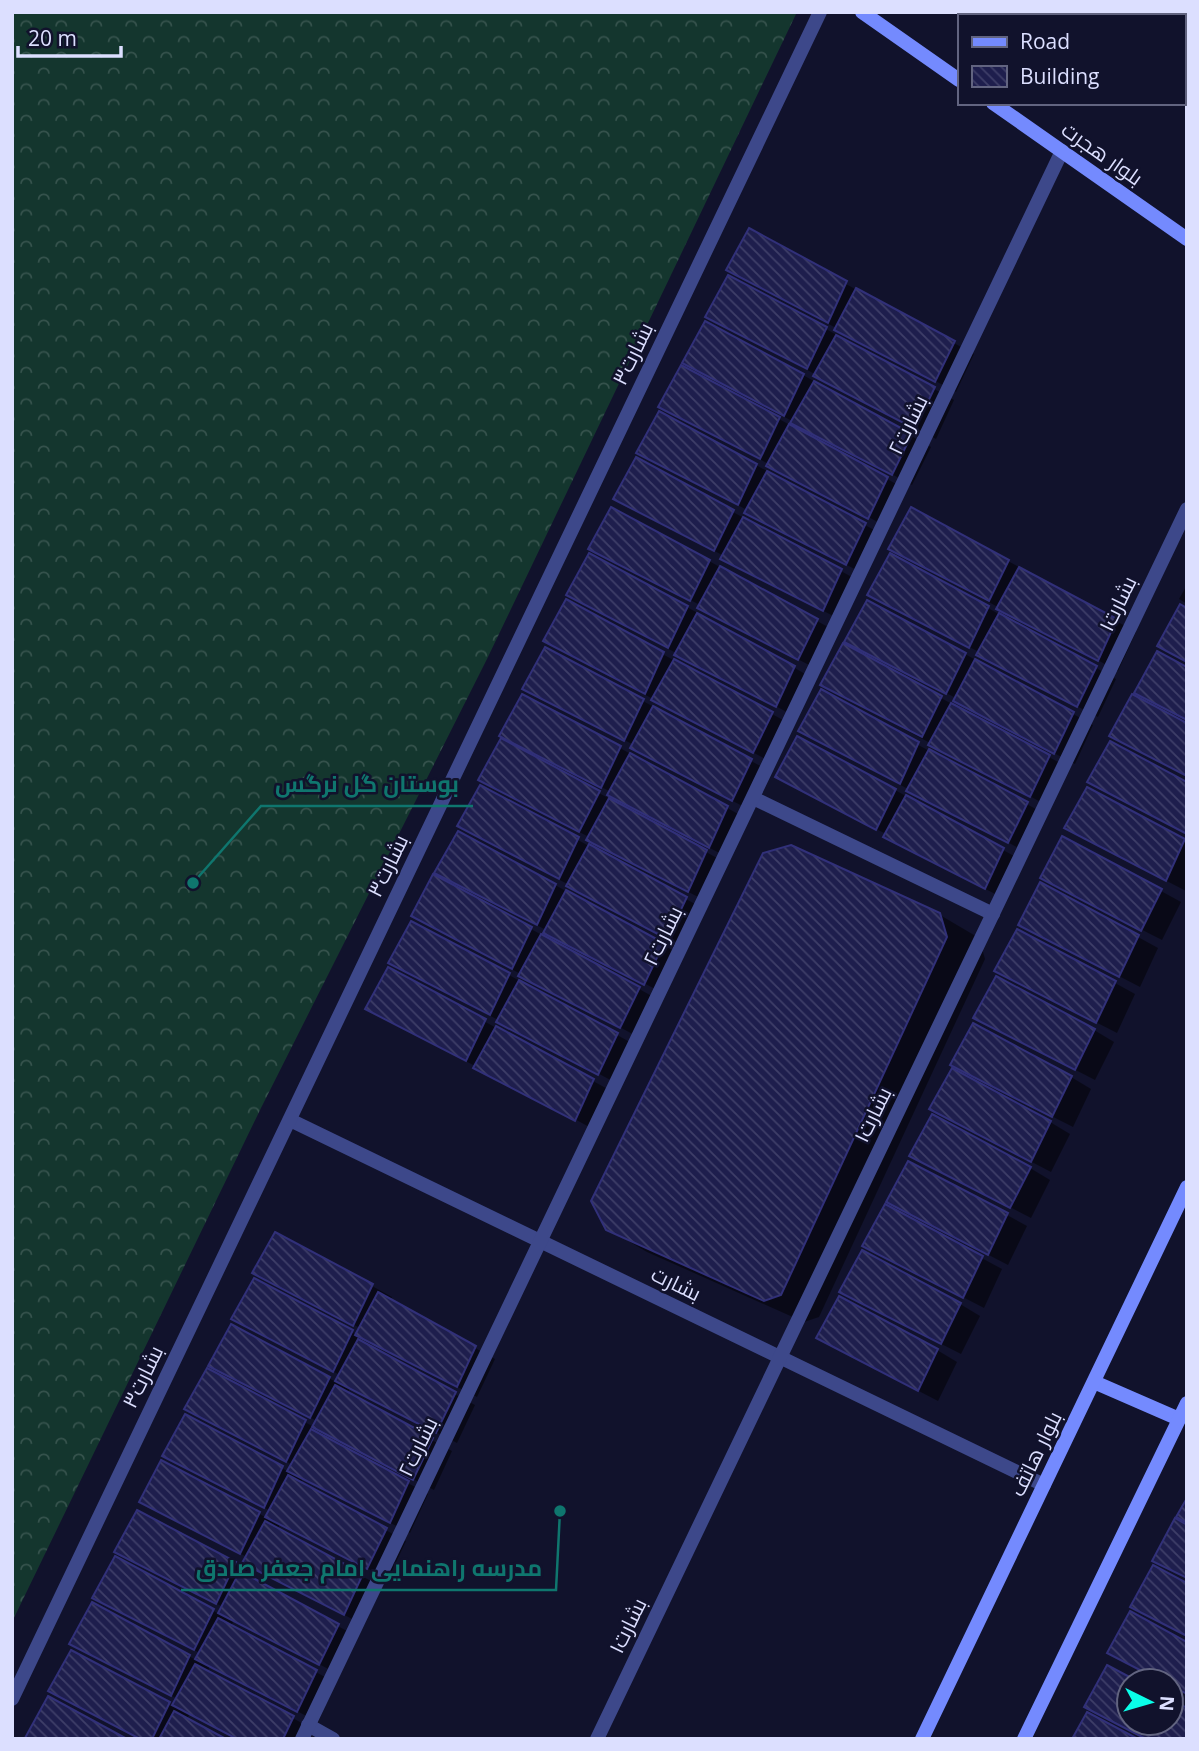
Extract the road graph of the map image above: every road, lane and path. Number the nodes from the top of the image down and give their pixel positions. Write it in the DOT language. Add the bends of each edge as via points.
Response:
graph roads {
  1 [pos="820,12"];
  2 [pos="862,12"];
  3 [pos="958,79"];
  4 [pos="996,105"];
  5 [pos="1062,152"];
  6 [pos="1187,239"];
  7 [pos="1187,509"];
  8 [pos="752,798"];
  9 [pos="993,914"];
  10 [pos="290,1120"];
  11 [pos="1187,1187"];
  12 [pos="540,1241"];
  13 [pos="781,1357"];
  14 [pos="1094,1382"];
  15 [pos="1187,1403"];
  16 [pos="1179,1419"];
  17 [pos="1044,1485"];
  18 [pos="12,1699"];
  19 [pos="305,1732"];
  20 [pos="333,1739"];
  21 [pos="597,1739"];
  22 [pos="922,1739"];
  23 [pos="1024,1739"];
  1 -- 10 [label="street, بشارت۳"];
  2 -- 3 [label="main road"];
  4 -- 5 [label="main road, بلوار هجرت"];
  5 -- 6 [label="main road, بلوار هجرت"];
  5 -- 8 [label="street, بشارت۲"];
  7 -- 9 [label="street, بشارت۱"];
  8 -- 9 [label="street"];
  8 -- 12 [label="street, بشارت۲"];
  9 -- 13 [label="street, بشارت۱"];
  10 -- 12 [label="street, بشارت"];
  10 -- 18 [label="street, بشارت۳"];
  11 -- 14 [label="main road, بلوار هاتف"];
  12 -- 13 [label="street, بشارت"];
  12 -- 19 [label="street, بشارت۲"];
  13 -- 17 [label="street, بشارت"];
  13 -- 21 [label="street, بشارت۱"];
  14 -- 16 [label="main road"];
  14 -- 17 [label="main road, بلوار هاتف"];
  15 -- 16 [label="main road"];
  16 -- 23 [label="main road"];
  17 -- 22 [label="main road, بلوار هاتف"];
  19 -- 20 [label="street"];
}
